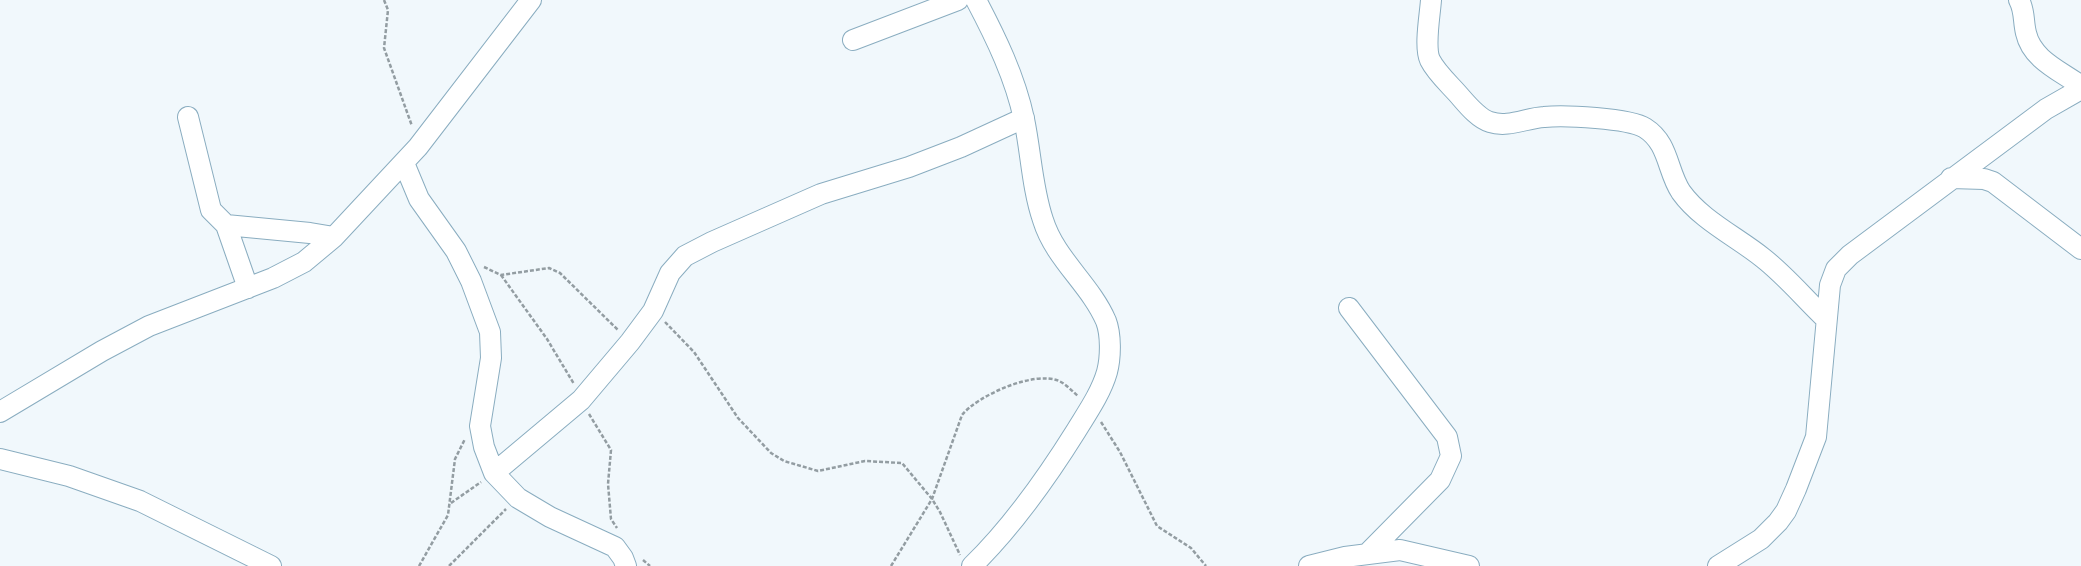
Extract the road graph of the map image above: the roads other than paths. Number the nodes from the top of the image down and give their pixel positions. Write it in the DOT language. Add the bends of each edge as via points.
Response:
graph roads {
  1 [pos="531,0"];
  2 [pos="958,0"];
  3 [pos="976,0"];
  4 [pos="1431,0"];
  5 [pos="2019,0"];
  6 [pos="853,40"];
  7 [pos="2081,87"];
  8 [pos="188,117"];
  9 [pos="1024,118"];
  10 [pos="404,163"];
  11 [pos="1952,178"];
  12 [pos="226,225"];
  13 [pos="334,237"];
  14 [pos="2081,249"];
  15 [pos="248,288"];
  16 [pos="1349,308"];
  17 [pos="1826,319"];
  18 [pos="0,412"];
  19 [pos="0,459"];
  20 [pos="494,473"];
  21 [pos="1367,554"];
  22 [pos="633,562"];
  23 [pos="967,563"];
  24 [pos="271,566"];
  25 [pos="1309,566"];
  26 [pos="1469,566"];
  27 [pos="1718,566"];
  1 -- 10 [label="street"];
  2 -- 6 [label="street"];
  3 -- 9 [label="street" via="1012,76"];
  4 -- 17 [label="street" via="1429,58 1481,118 1503,124 1542,117 1572,117 1627,122 1644,127 1664,148 1674,180 1690,203 1765,260"];
  5 -- 7 [label="street" via="2024,10 2026,34 2033,50"];
  7 -- 11 [label="street" via="2046,109"];
  8 -- 12 [label="street" via="211,210"];
  9 -- 20 [label="street" via="909,167 821,194 685,256 670,273 653,310 630,342 581,400"];
  9 -- 23 [label="street" via="1043,221 1058,254 1090,293 1106,321 1109,337 1107,371 1090,409 1044,479 990,548"];
  10 -- 13 [label="street"];
  10 -- 20 [label="street" via="419,199 456,251 471,281 490,332 491,358 480,426 484,447"];
  11 -- 14 [label="street" via="1984,179 1992,182"];
  11 -- 17 [label="street" via="1850,255 1836,269 1830,285"];
  12 -- 13 [label="street"];
  12 -- 15 [label="street"];
  13 -- 15 [label="street" via="304,262"];
  15 -- 18 [label="street" via="149,326"];
  16 -- 21 [label="street" via="1447,437 1451,456 1440,480"];
  17 -- 27 [label="street" via="1816,437 1796,489 1786,511 1761,539"];
  19 -- 24 [label="street" via="69,476 140,502"];
  20 -- 22 [label="street" via="518,498 550,518 614,548 623,558"];
  21 -- 25 [label="street"];
  21 -- 26 [label="street" via="1400,550"];
}
